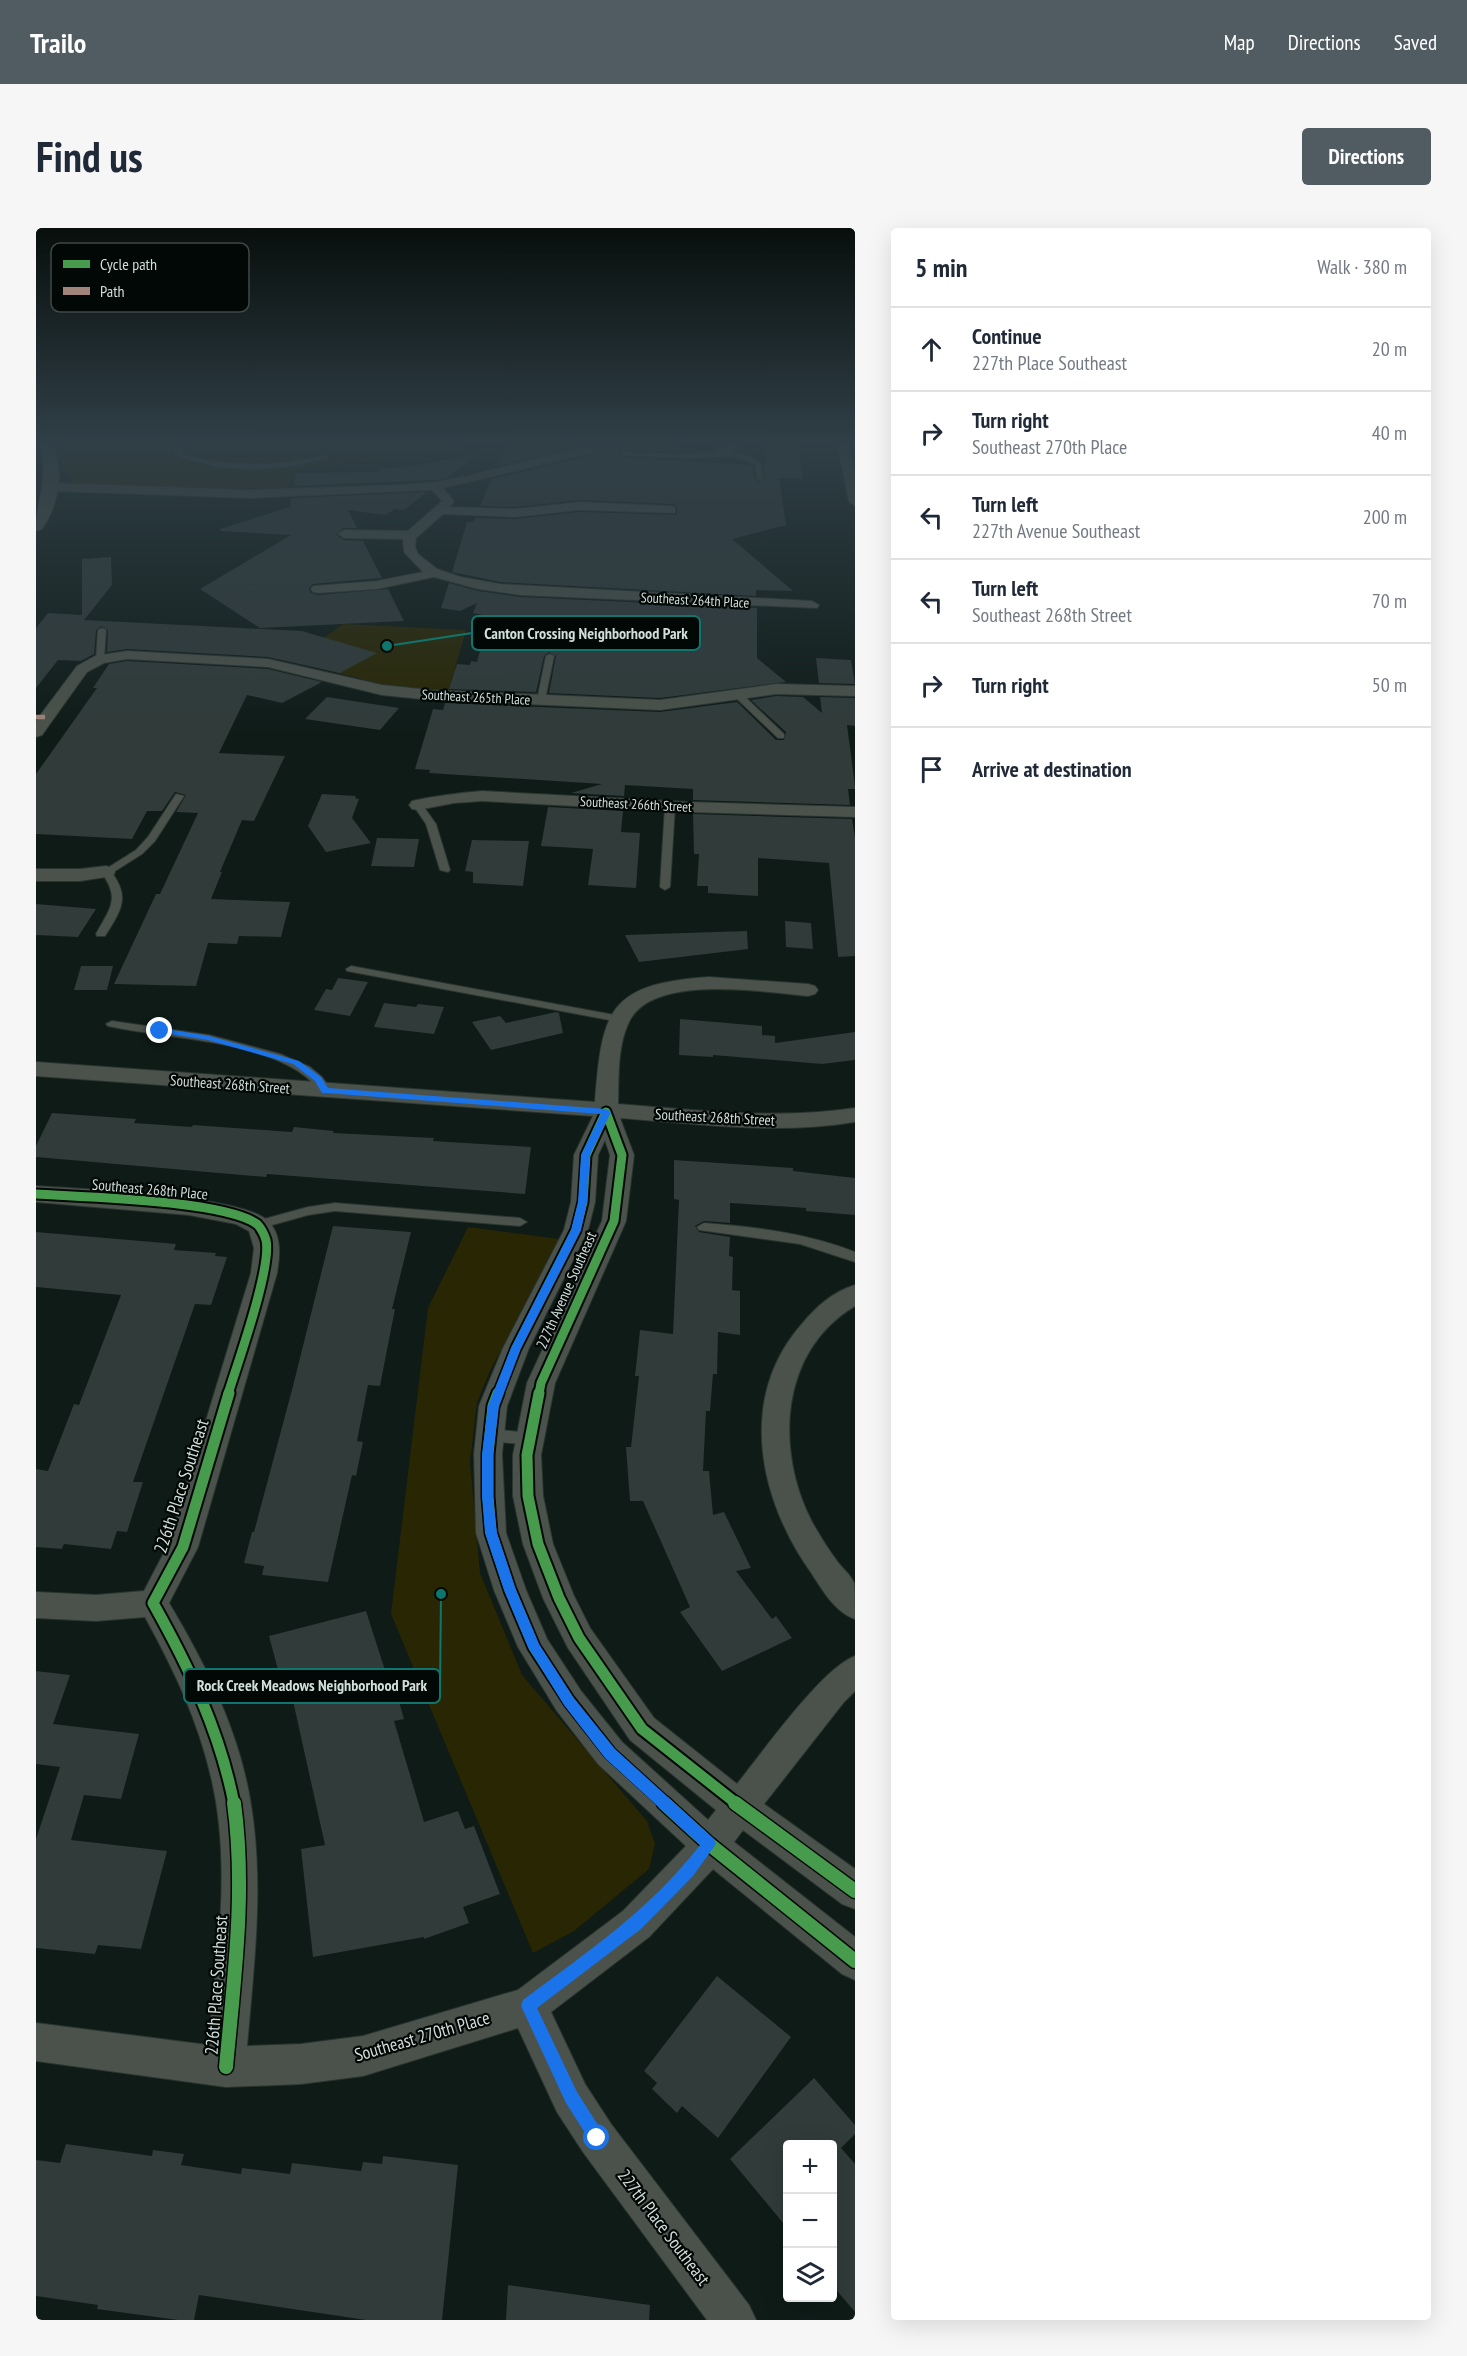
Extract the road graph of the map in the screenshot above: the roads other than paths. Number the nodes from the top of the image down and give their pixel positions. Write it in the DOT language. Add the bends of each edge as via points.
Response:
graph roads {
  1 [pos="409,539"];
  2 [pos="436,573"];
  3 [pos="318,590"];
  4 [pos="812,605"];
  5 [pos="102,630"];
  6 [pos="550,656"];
  7 [pos="100,659"];
  8 [pos="855,692"];
  9 [pos="737,694"];
  10 [pos="542,700"];
  11 [pos="36,732"];
  12 [pos="781,736"];
  13 [pos="179,796"];
  14 [pos="418,805"];
  15 [pos="670,806"];
  16 [pos="855,812"];
  17 [pos="445,870"];
  18 [pos="106,872"];
  19 [pos="36,875"];
  20 [pos="665,887"];
  21 [pos="101,934"];
  22 [pos="351,969"];
  23 [pos="808,990"];
  24 [pos="620,1019"];
  25 [pos="112,1024"];
  26 [pos="36,1069"];
  27 [pos="326,1091"];
  28 [pos="606,1112"];
  29 [pos="855,1115"];
  30 [pos="36,1194"];
  31 [pos="520,1222"];
  32 [pos="258,1224"];
  33 [pos="704,1227"];
  34 [pos="855,1257"];
  35 [pos="855,1294"];
  36 [pos="490,1435"];
  37 [pos="530,1439"];
  38 [pos="153,1603"];
  39 [pos="36,1605"];
  40 [pos="855,1606"];
  41 [pos="855,1670"];
  42 [pos="739,1806"];
  43 [pos="709,1844"];
  44 [pos="855,1891"];
  45 [pos="855,1961"];
  46 [pos="528,2006"];
  47 [pos="36,2042"];
  48 [pos="226,2067"];
  49 [pos="734,2320"];
  1 -- 2 [label="street" via="410,550 418,561"];
  2 -- 3 [label="street"];
  2 -- 4 [label="street, Southeast 264th Place" via="484,586 531,592"];
  5 -- 7 [label="lane"];
  6 -- 10 [label="lane"];
  7 -- 10 [label="street, Southeast 265th Place" via="127,655 251,661 403,693"];
  7 -- 11 [label="street" via="82,669"];
  8 -- 9 [label="street, Southeast 265th Place" via="784,689"];
  9 -- 10 [label="street, Southeast 265th Place" via="660,705"];
  9 -- 12 [label="lane"];
  13 -- 18 [label="lane" via="152,839"];
  14 -- 15 [label="street, Southeast 266th Street" via="482,796"];
  14 -- 17 [label="lane" via="431,824"];
  15 -- 16 [label="street, Southeast 266th Street"];
  15 -- 20 [label="lane"];
  18 -- 19 [label="street"];
  18 -- 21 [label="lane" via="118,885 120,895"];
  22 -- 24 [label="lane"];
  23 -- 24 [label="street" via="709,982 678,986 633,1003"];
  24 -- 28 [label="street, 227th Avenue Southeast" via="613,1036"];
  25 -- 27 [label="lane" via="209,1038 276,1056 306,1069"];
  26 -- 27 [label="street, Southeast 268th Street"];
  27 -- 28 [label="street, Southeast 268th Street"];
  28 -- 29 [label="street, Southeast 268th Street" via="757,1121 824,1120"];
  28 -- 36 [label="street, 227th Avenue Southeast" via="586,1155 583,1202 576,1230 516,1348 493,1406"];
  28 -- 37 [label="street, 227th Avenue Southeast" via="622,1155 614,1221 541,1383"];
  30 -- 32 [label="street, Southeast 268th Place" via="226,1212"];
  31 -- 32 [label="lane" via="335,1207"];
  32 -- 38 [label="street, 226th Place Southeast" via="268,1254 264,1273 183,1547"];
  33 -- 34 [label="lane" via="791,1238"];
  35 -- 40 [label="street" via="826,1313 791,1358 775,1399 774,1445 780,1482 797,1521 816,1556"];
  36 -- 37 [label="lane"];
  36 -- 43 [label="street, 227th Avenue Southeast" via="491,1533 534,1647 568,1701 610,1753"];
  37 -- 42 [label="street, 227th Avenue Southeast" via="528,1496 538,1544 579,1638 642,1729"];
  38 -- 39 [label="street" via="96,1608"];
  38 -- 48 [label="street, 226th Place Southeast" via="204,1704 222,1751 234,1804 239,1872"];
  41 -- 42 [label="street, Southeast 270th Place" via="832,1692"];
  42 -- 43 [label="street, Southeast 270th Place"];
  42 -- 44 [label="street, 227th Avenue Southeast"];
  43 -- 45 [label="street, 227th Avenue Southeast"];
  43 -- 46 [label="street, Southeast 270th Place" via="688,1872 636,1924"];
  46 -- 48 [label="street, Southeast 270th Place" via="363,2056 301,2064"];
  46 -- 49 [label="street, 227th Place Southeast" via="571,2098 597,2138"];
  47 -- 48 [label="street, Southeast 270th Place"];
}
